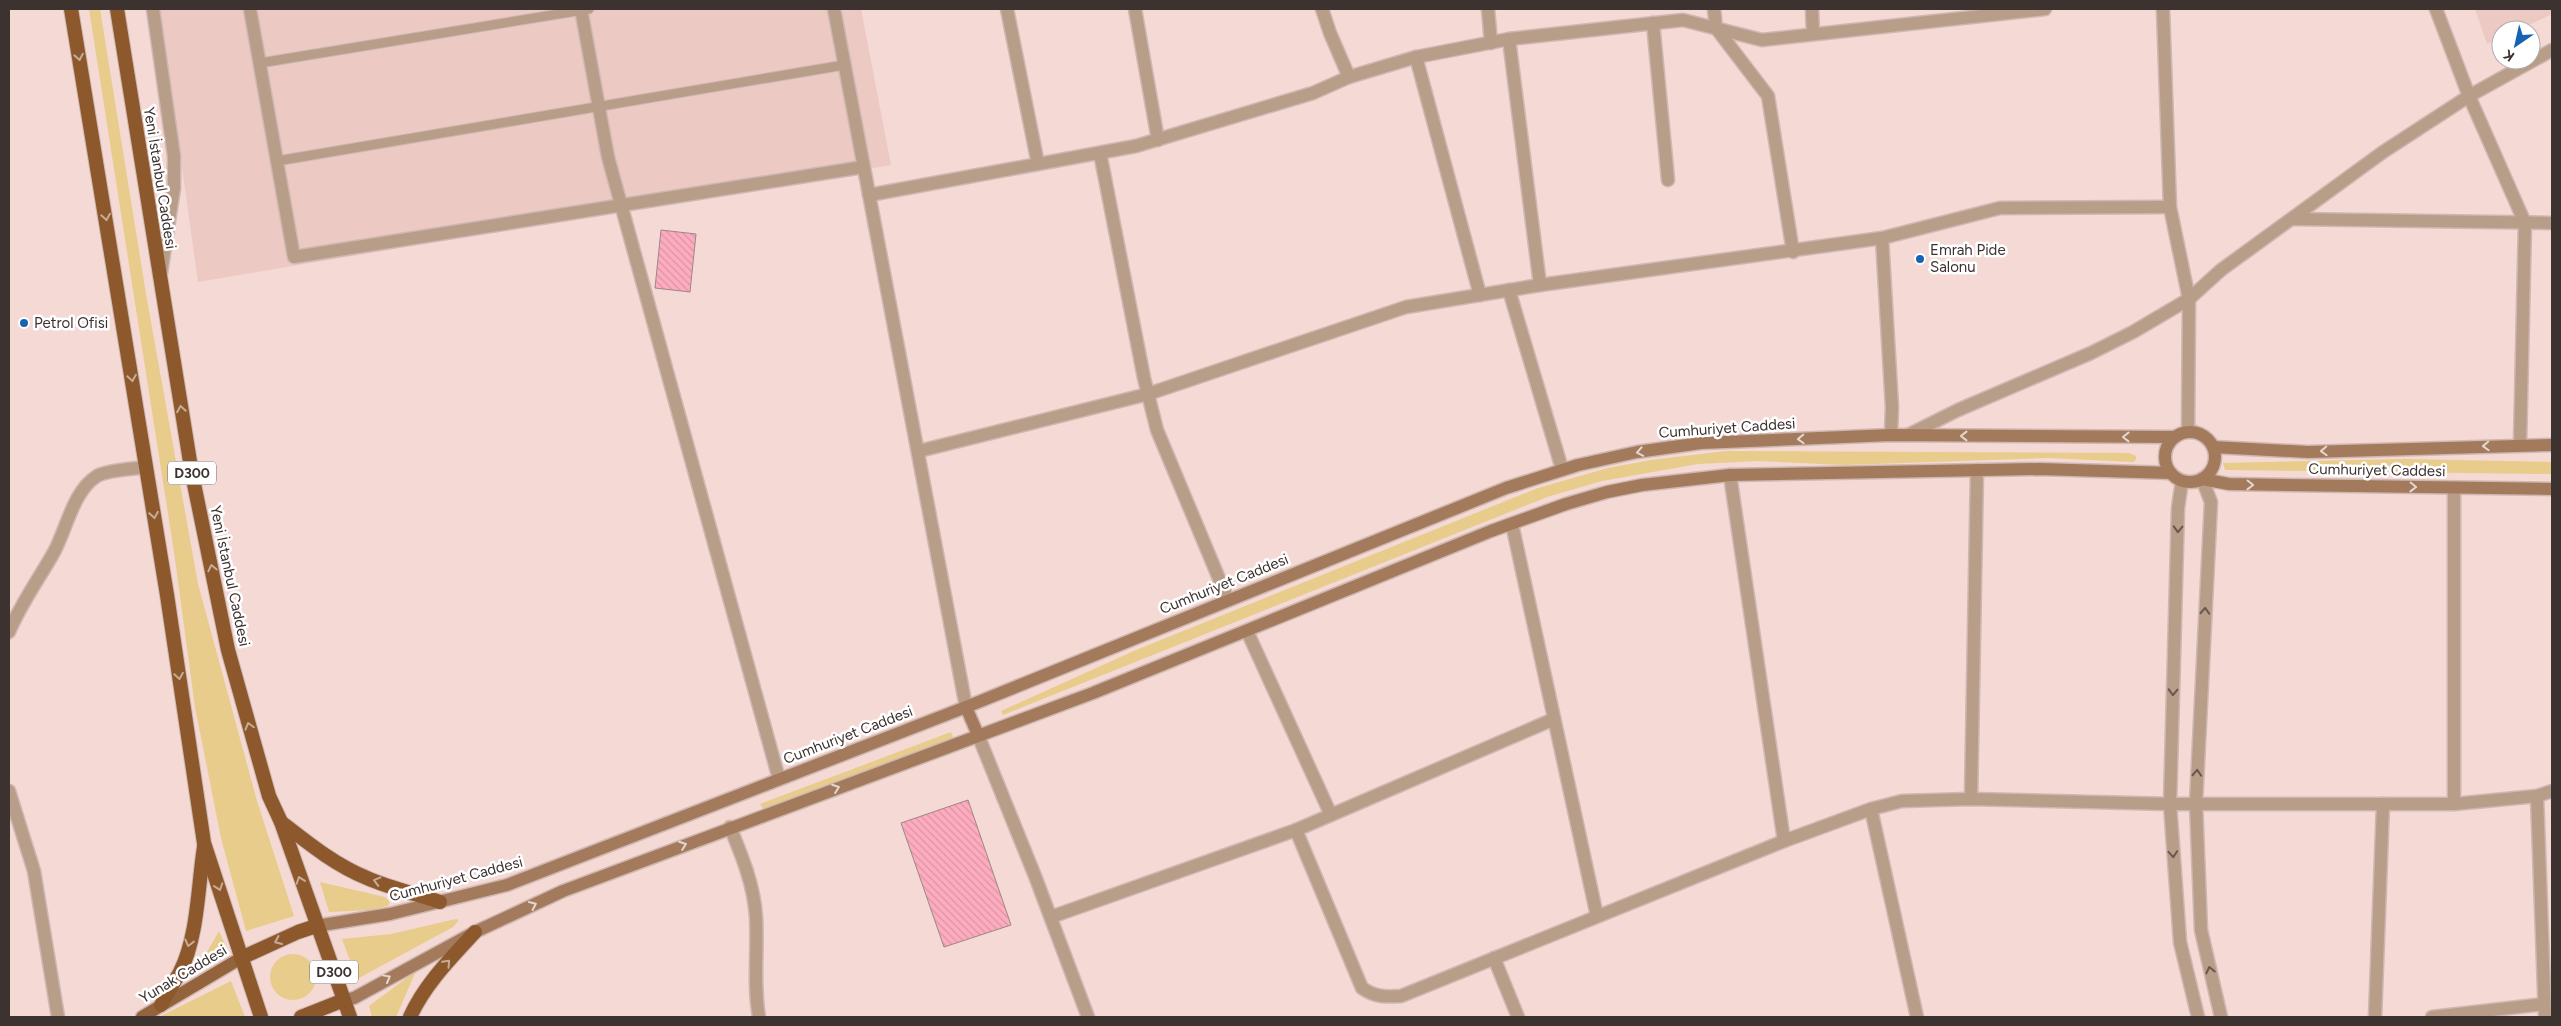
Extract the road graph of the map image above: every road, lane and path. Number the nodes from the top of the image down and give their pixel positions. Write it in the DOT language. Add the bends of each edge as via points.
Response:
graph roads {
  1 [pos="71,9"];
  2 [pos="117,9"];
  3 [pos="153,9"];
  4 [pos="250,9"];
  5 [pos="582,9"];
  6 [pos="834,9"];
  7 [pos="1008,9"];
  8 [pos="1135,9"];
  9 [pos="1322,9"];
  10 [pos="1488,9"];
  11 [pos="1714,9"];
  12 [pos="1812,9"];
  13 [pos="2045,9"];
  14 [pos="2163,9"];
  15 [pos="2436,9"];
  16 [pos="1957,14"];
  17 [pos="1653,22"];
  18 [pos="1716,28"];
  19 [pos="1813,34"];
  20 [pos="1509,40"];
  21 [pos="1491,43"];
  22 [pos="2552,50"];
  23 [pos="1416,57"];
  24 [pos="260,63"];
  25 [pos="844,65"];
  26 [pos="1349,77"];
  27 [pos="2469,96"];
  28 [pos="598,106"];
  29 [pos="1158,140"];
  30 [pos="1100,153"];
  31 [pos="277,161"];
  32 [pos="1038,164"];
  33 [pos="863,167"];
  34 [pos="1668,180"];
  35 [pos="869,196"];
  36 [pos="621,204"];
  37 [pos="2170,207"];
  38 [pos="2292,219"];
  39 [pos="2525,223"];
  40 [pos="2552,223"];
  41 [pos="1882,238"];
  42 [pos="1793,252"];
  43 [pos="160,280"];
  44 [pos="1540,285"];
  45 [pos="1509,290"];
  46 [pos="1480,295"];
  47 [pos="2189,299"];
  48 [pos="1148,394"];
  49 [pos="2188,432"];
  50 [pos="1891,435"];
  51 [pos="1908,435"];
  52 [pos="2175,437"];
  53 [pos="2520,444"];
  54 [pos="2552,445"];
  55 [pos="2213,447"];
  56 [pos="919,450"];
  57 [pos="146,467"];
  58 [pos="1562,469"];
  59 [pos="1977,470"];
  60 [pos="2171,473"];
  61 [pos="1730,476"];
  62 [pos="2202,479"];
  63 [pos="2182,481"];
  64 [pos="2454,488"];
  65 [pos="2552,488"];
  66 [pos="1512,524"];
  67 [pos="1228,600"];
  68 [pos="1248,630"];
  69 [pos="9,632"];
  70 [pos="966,707"];
  71 [pos="1554,719"];
  72 [pos="978,735"];
  73 [pos="779,779"];
  74 [pos="9,791"];
  75 [pos="2552,791"];
  76 [pos="2537,796"];
  77 [pos="1971,799"];
  78 [pos="2196,803"];
  79 [pos="2170,804"];
  80 [pos="2383,804"];
  81 [pos="2454,804"];
  82 [pos="1871,809"];
  83 [pos="1331,815"];
  84 [pos="281,822"];
  85 [pos="730,828"];
  86 [pos="1296,830"];
  87 [pos="1784,841"];
  88 [pos="204,844"];
  89 [pos="440,902"];
  90 [pos="1051,916"];
  91 [pos="1598,916"];
  92 [pos="316,926"];
  93 [pos="475,932"];
  94 [pos="241,958"];
  95 [pos="1494,958"];
  96 [pos="344,1000"];
  97 [pos="2544,1004"];
  98 [pos="161,1005"];
  99 [pos="58,1017"];
  100 [pos="142,1017"];
  101 [pos="261,1017"];
  102 [pos="301,1017"];
  103 [pos="350,1017"];
  104 [pos="410,1017"];
  105 [pos="759,1017"];
  106 [pos="1088,1017"];
  107 [pos="1518,1017"];
  108 [pos="1917,1017"];
  109 [pos="2198,1017"];
  110 [pos="2221,1017"];
  111 [pos="2376,1017"];
  112 [pos="2432,1017"];
  113 [pos="2545,1017"];
  1 -- 57 [label="highway, D300, one-way"];
  2 -- 43 [label="highway, Yeni İstanbul Caddesi / D300"];
  3 -- 43 [label="street" via="174,156 170,222"];
  4 -- 24 [label="street"];
  5 -- 24 [label="lane"];
  5 -- 28 [label="street"];
  6 -- 25 [label="street"];
  7 -- 32 [label="street"];
  8 -- 29 [label="street"];
  9 -- 26 [label="street"];
  10 -- 21 [label="street"];
  11 -- 18 [label="street"];
  12 -- 19 [label="street"];
  13 -- 16 [label="street"];
  14 -- 37 [label="street"];
  15 -- 27 [label="street"];
  16 -- 19 [label="street"];
  17 -- 18 [label="street" via="1683,20"];
  17 -- 20 [label="street"];
  17 -- 34 [label="street"];
  18 -- 19 [label="street" via="1762,40"];
  18 -- 42 [label="street" via="1768,96"];
  20 -- 21 [label="street"];
  20 -- 44 [label="street"];
  21 -- 23 [label="street"];
  22 -- 27 [label="street"];
  23 -- 26 [label="street"];
  23 -- 46 [label="street"];
  24 -- 31 [label="street"];
  25 -- 28 [label="lane"];
  25 -- 33 [label="street"];
  26 -- 29 [label="street" via="1313,93"];
  27 -- 38 [label="street" via="2383,152"];
  27 -- 39 [label="street"];
  28 -- 31 [label="lane"];
  28 -- 36 [label="street"];
  29 -- 30 [label="street"];
  30 -- 32 [label="street"];
  30 -- 48 [label="street"];
  31 -- 36 [label="street" via="294,257"];
  32 -- 35 [label="street"];
  33 -- 35 [label="street"];
  33 -- 36 [label="street"];
  35 -- 56 [label="street"];
  36 -- 73 [label="street"];
  37 -- 41 [label="street" via="2000,208"];
  37 -- 47 [label="street"];
  38 -- 39 [label="street"];
  38 -- 47 [label="street" via="2221,270"];
  39 -- 40 [label="street"];
  39 -- 53 [label="street"];
  41 -- 42 [label="street"];
  41 -- 50 [label="street"];
  42 -- 44 [label="street"];
  84 -- 43 [label="highway, Yeni İstanbul Caddesi / D300, one-way" via="269,796 228,650 192,474"];
  44 -- 45 [label="street"];
  45 -- 46 [label="street"];
  45 -- 58 [label="street"];
  46 -- 48 [label="street" via="1406,307"];
  47 -- 49 [label="street"];
  47 -- 51 [label="street" via="2091,353"];
  48 -- 56 [label="street"];
  48 -- 67 [label="street" via="1157,430"];
  49 -- 52 [label="main road, Cumhuriyet Caddesi"];
  49 -- 55 [label="main road" via="2201,435"];
  50 -- 51 [label="main road, Cumhuriyet Caddesi"];
  50 -- 58 [label="main road, Cumhuriyet Caddesi, one-way" via="1675,446"];
  52 -- 51 [label="main road, Cumhuriyet Caddesi, one-way"];
  52 -- 60 [label="main road" via="2165,454"];
  53 -- 54 [label="main road, Cumhuriyet Caddesi"];
  53 -- 55 [label="main road, Cumhuriyet Caddesi, one-way" via="2308,452"];
  55 -- 62 [label="main road" via="2212,470"];
  56 -- 70 [label="street"];
  57 -- 69 [label="street" via="99,474 89,482"];
  57 -- 88 [label="highway, D300, one-way"];
  58 -- 67 [label="main road, Cumhuriyet Caddesi" via="1506,488"];
  59 -- 60 [label="main road"];
  59 -- 61 [label="main road"];
  59 -- 77 [label="street"];
  60 -- 63 [label="main road"];
  61 -- 66 [label="main road" via="1607,492"];
  61 -- 87 [label="street"];
  62 -- 63 [label="main road, Cumhuriyet Caddesi"];
  62 -- 64 [label="main road, Cumhuriyet Caddesi, one-way" via="2229,484"];
  78 -- 62 [label="street, one-way" via="2211,502"];
  63 -- 79 [label="street, one-way" via="2178,508"];
  64 -- 65 [label="main road, Cumhuriyet Caddesi"];
  64 -- 81 [label="street"];
  66 -- 68 [label="main road"];
  66 -- 71 [label="street"];
  67 -- 70 [label="main road, Cumhuriyet Caddesi"];
  68 -- 72 [label="main road" via="1093,693"];
  68 -- 83 [label="street"];
  70 -- 72 [label="main road"];
  70 -- 73 [label="main road, Cumhuriyet Caddesi"];
  71 -- 83 [label="street"];
  71 -- 91 [label="street"];
  85 -- 72 [label="main road, one-way"];
  72 -- 90 [label="street"];
  73 -- 89 [label="main road, Cumhuriyet Caddesi" via="507,884"];
  74 -- 99 [label="street" via="34,871 44,917"];
  75 -- 76 [label="street"];
  76 -- 81 [label="street"];
  76 -- 97 [label="street"];
  77 -- 79 [label="street"];
  77 -- 82 [label="street" via="1902,801"];
  78 -- 79 [label="street"];
  78 -- 80 [label="street"];
  110 -- 78 [label="street, one-way" via="2201,930"];
  79 -- 109 [label="street, one-way" via="2180,942"];
  80 -- 81 [label="street"];
  80 -- 111 [label="street"];
  82 -- 87 [label="street"];
  82 -- 108 [label="street"];
  83 -- 86 [label="street"];
  89 -- 84 [label="highway, one-way" via="348,869"];
  92 -- 84 [label="highway, Yeni İstanbul Caddesi / D300, one-way"];
  93 -- 85 [label="main road, one-way" via="563,891"];
  85 -- 105 [label="street" via="748,871 756,916 755,994"];
  86 -- 90 [label="street"];
  86 -- 95 [label="street" via="1362,988 1371,994 1400,996"];
  87 -- 91 [label="street"];
  88 -- 94 [label="highway, D300, one-way"];
  88 -- 98 [label="highway, one-way" via="198,906 189,944 181,971"];
  89 -- 92 [label="main road, Cumhuriyet Caddesi"];
  90 -- 106 [label="street"];
  91 -- 95 [label="street"];
  92 -- 94 [label="highway, one-way"];
  92 -- 96 [label="highway, Yeni İstanbul Caddesi / D300"];
  96 -- 93 [label="main road, one-way" via="354,998"];
  104 -- 93 [label="highway, one-way" via="438,972"];
  94 -- 98 [label="main road, Yunak Caddesi"];
  94 -- 101 [label="highway, D300"];
  95 -- 107 [label="street"];
  96 -- 102 [label="highway"];
  96 -- 103 [label="highway, Yeni İstanbul Caddesi / D300"];
  97 -- 112 [label="street"];
  97 -- 113 [label="street"];
  98 -- 100 [label="main road, Yunak Caddesi"];
}
